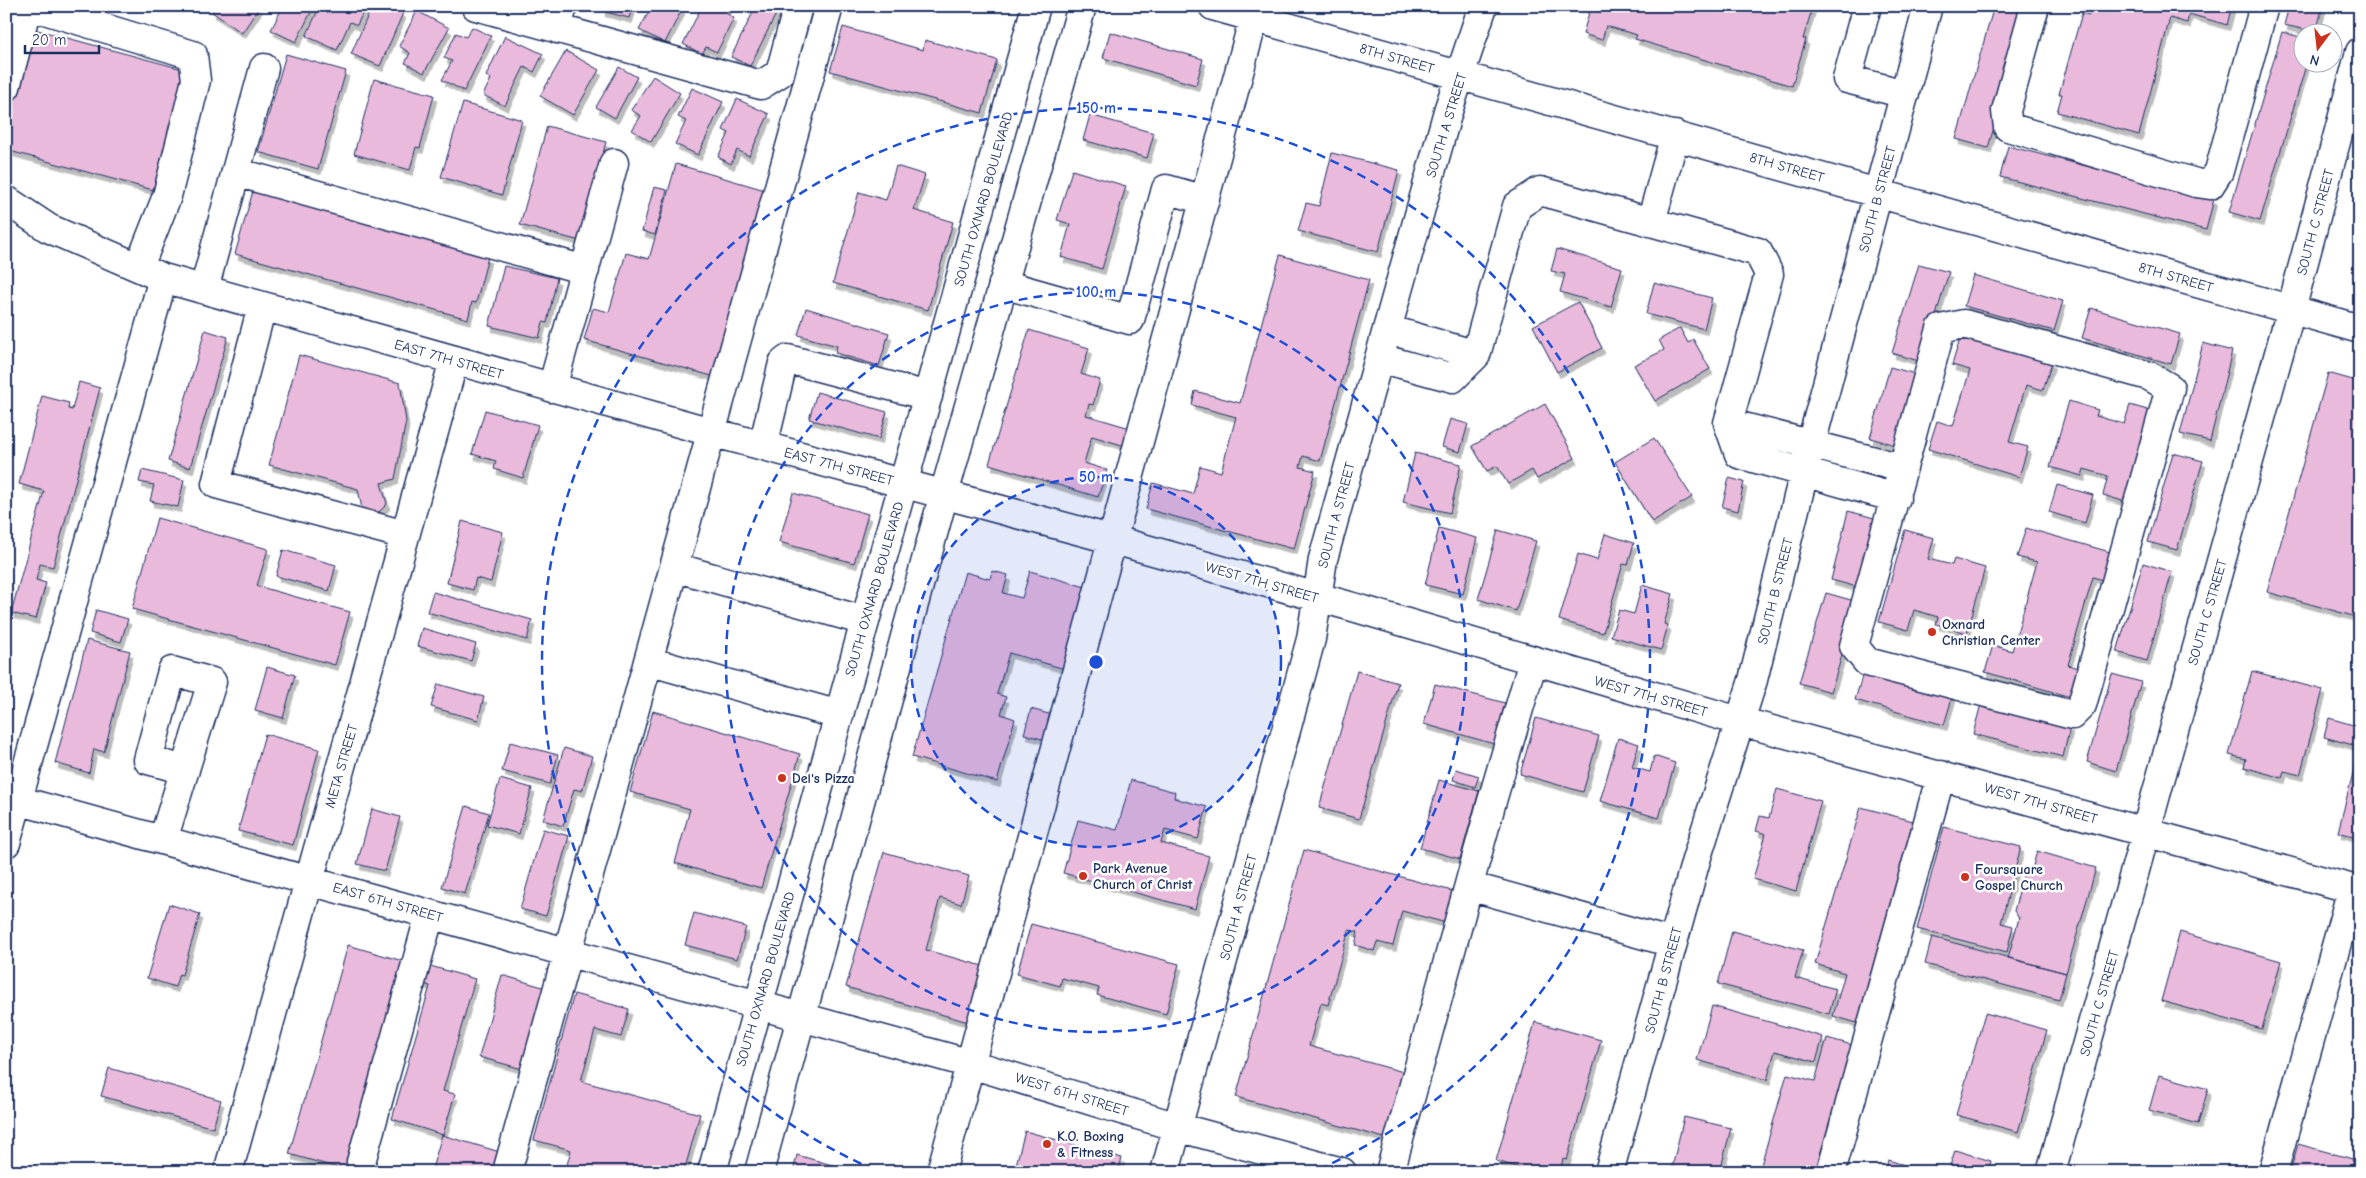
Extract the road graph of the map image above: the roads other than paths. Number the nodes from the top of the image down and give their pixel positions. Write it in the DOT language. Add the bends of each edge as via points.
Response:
graph roads {
  1 [pos="476,6"];
  2 [pos="798,6"];
  3 [pos="829,6"];
  4 [pos="1036,6"];
  5 [pos="1082,6"];
  6 [pos="1213,6"];
  7 [pos="1483,6"];
  8 [pos="1867,6"];
  9 [pos="1928,6"];
  10 [pos="2035,6"];
  11 [pos="2264,6"];
  12 [pos="1256,12"];
  13 [pos="560,17"];
  14 [pos="2360,52"];
  15 [pos="264,68"];
  16 [pos="1461,76"];
  17 [pos="6,87"];
  18 [pos="1905,94"];
  19 [pos="1675,136"];
  20 [pos="614,164"];
  21 [pos="236,172"];
  22 [pos="1878,192"];
  23 [pos="6,200"];
  24 [pos="1205,200"];
  25 [pos="1652,222"];
  26 [pos="139,267"];
  27 [pos="585,270"];
  28 [pos="163,278"];
  29 [pos="1003,284"];
  30 [pos="204,290"];
  31 [pos="262,306"];
  32 [pos="2291,310"];
  33 [pos="2360,329"];
  34 [pos="1387,330"];
  35 [pos="1476,355"];
  36 [pos="1379,358"];
  37 [pos="454,360"];
  38 [pos="552,388"];
  39 [pos="928,396"];
  40 [pos="1728,423"];
  41 [pos="711,432"];
  42 [pos="1811,444"];
  43 [pos="762,446"];
  44 [pos="1902,468"];
  45 [pos="1803,474"];
  46 [pos="904,483"];
  47 [pos="944,494"];
  48 [pos="1896,498"];
  49 [pos="405,535"];
  50 [pos="1114,540"];
  51 [pos="674,567"];
  52 [pos="1317,598"];
  53 [pos="865,621"];
  54 [pos="1533,661"];
  55 [pos="648,662"];
  56 [pos="839,715"];
  57 [pos="1740,721"];
  58 [pos="185,770"];
  59 [pos="1941,775"];
  60 [pos="17,800"];
  61 [pos="2146,832"];
  62 [pos="163,840"];
  63 [pos="6,843"];
  64 [pos="309,880"];
  65 [pos="1469,886"];
  66 [pos="2356,890"];
  67 [pos="430,914"];
  68 [pos="1673,943"];
  69 [pos="568,953"];
  70 [pos="758,1005"];
  71 [pos="802,1017"];
  72 [pos="971,1064"];
  73 [pos="1177,1127"];
  74 [pos="361,1162"];
  75 [pos="228,1172"];
  76 [pos="507,1172"];
  77 [pos="712,1172"];
  78 [pos="759,1172"];
  79 [pos="941,1172"];
  80 [pos="1165,1172"];
  81 [pos="1342,1172"];
  82 [pos="1390,1172"];
  83 [pos="1609,1172"];
  84 [pos="1830,1172"];
  85 [pos="2051,1172"];
  86 [pos="2273,1172"];
  1 -- 13 [label="street"];
  2 -- 13 [label="street" via="780,73 761,84"];
  3 -- 41 [label="street"];
  4 -- 39 [label="street, SOUTH OXNARD BOULEVARD"];
  5 -- 29 [label="street"];
  6 -- 12 [label="street, 8TH STREET"];
  7 -- 16 [label="street, SOUTH A STREET"];
  8 -- 18 [label="street" via="1847,79"];
  9 -- 18 [label="street, SOUTH B STREET"];
  10 -- 11 [label="street" via="2006,111 2008,128 2210,185 2219,171"];
  12 -- 16 [label="street, 8TH STREET"];
  12 -- 24 [label="street"];
  14 -- 32 [label="street, SOUTH C STREET"];
  15 -- 21 [label="street"];
  16 -- 19 [label="street, 8TH STREET"];
  16 -- 34 [label="street, SOUTH A STREET" via="1448,111"];
  17 -- 26 [label="street" via="25,15 38,8 193,55 196,80 167,196"];
  18 -- 22 [label="street, SOUTH B STREET"];
  19 -- 22 [label="street, 8TH STREET"];
  19 -- 25 [label="street"];
  20 -- 27 [label="street"];
  21 -- 27 [label="street"];
  21 -- 30 [label="street"];
  22 -- 32 [label="street, 8TH STREET"];
  22 -- 42 [label="street, SOUTH B STREET"];
  23 -- 26 [label="street, EAST 7TH STREET" via="48,228"];
  24 -- 29 [label="street" via="1166,189 1130,320"];
  24 -- 50 [label="street"];
  25 -- 35 [label="street" via="1540,191 1517,206"];
  25 -- 40 [label="street" via="1758,252 1769,274"];
  26 -- 28 [label="street, EAST 7TH STREET"];
  27 -- 38 [label="street"];
  28 -- 30 [label="street, EAST 7TH STREET"];
  28 -- 60 [label="street"];
  29 -- 47 [label="street"];
  30 -- 31 [label="street, EAST 7TH STREET"];
  31 -- 37 [label="street, EAST 7TH STREET"];
  31 -- 49 [label="street" via="216,484"];
  32 -- 33 [label="street, 8TH STREET"];
  32 -- 61 [label="street, SOUTH C STREET"];
  34 -- 35 [label="street"];
  34 -- 36 [label="street, SOUTH A STREET"];
  35 -- 36 [label="street" via="1453,378"];
  36 -- 52 [label="street, SOUTH A STREET" via="1323,558"];
  37 -- 38 [label="street, EAST 7TH STREET"];
  37 -- 49 [label="street, META STREET"];
  38 -- 41 [label="street, EAST 7TH STREET"];
  39 -- 43 [label="street" via="788,359 783,362"];
  39 -- 46 [label="street, SOUTH OXNARD BOULEVARD"];
  40 -- 42 [label="street"];
  40 -- 45 [label="street" via="1739,454"];
  41 -- 43 [label="street, EAST 7TH STREET"];
  41 -- 51 [label="street"];
  42 -- 44 [label="street"];
  42 -- 45 [label="street, SOUTH B STREET"];
  43 -- 46 [label="street, EAST 7TH STREET"];
  44 -- 48 [label="street"];
  44 -- 48 [label="street" via="1941,329 1964,324 2149,376 2170,388 2082,705 2072,715 1867,662 1854,646"];
  45 -- 48 [label="street"];
  45 -- 57 [label="street, SOUTH B STREET"];
  46 -- 47 [label="street, EAST 7TH STREET"];
  46 -- 53 [label="street, SOUTH OXNARD BOULEVARD"];
  47 -- 50 [label="street, WEST 7TH STREET"];
  47 -- 71 [label="street"];
  49 -- 64 [label="street, META STREET"];
  50 -- 52 [label="street, WEST 7TH STREET"];
  50 -- 72 [label="street"];
  51 -- 53 [label="street"];
  51 -- 55 [label="street"];
  52 -- 54 [label="street, WEST 7TH STREET"];
  52 -- 73 [label="street, SOUTH A STREET" via="1311,639"];
  53 -- 56 [label="street, SOUTH OXNARD BOULEVARD"];
  54 -- 57 [label="street, WEST 7TH STREET"];
  54 -- 65 [label="street"];
  55 -- 56 [label="street"];
  55 -- 69 [label="street"];
  56 -- 70 [label="street, SOUTH OXNARD BOULEVARD"];
  57 -- 59 [label="street, WEST 7TH STREET"];
  57 -- 68 [label="street, SOUTH B STREET"];
  58 -- 62 [label="street"];
  59 -- 61 [label="street, WEST 7TH STREET"];
  59 -- 84 [label="street"];
  60 -- 62 [label="street, EAST 6TH STREET"];
  60 -- 63 [label="street"];
  61 -- 66 [label="street, WEST 7TH STREET"];
  61 -- 85 [label="street, SOUTH C STREET"];
  62 -- 64 [label="street, EAST 6TH STREET"];
  64 -- 67 [label="street, EAST 6TH STREET"];
  64 -- 75 [label="street, META STREET"];
  65 -- 68 [label="street"];
  65 -- 82 [label="street"];
  66 -- 86 [label="street"];
  67 -- 69 [label="street, EAST 6TH STREET"];
  67 -- 74 [label="street"];
  68 -- 83 [label="street, SOUTH B STREET"];
  69 -- 70 [label="street, EAST 6TH STREET"];
  69 -- 76 [label="street"];
  70 -- 71 [label="street, EAST 6TH STREET"];
  70 -- 77 [label="street, SOUTH OXNARD BOULEVARD"];
  71 -- 72 [label="street, WEST 6TH STREET"];
  71 -- 78 [label="street"];
  72 -- 73 [label="street, WEST 6TH STREET"];
  72 -- 79 [label="street"];
  73 -- 80 [label="street, SOUTH A STREET"];
  73 -- 81 [label="street, WEST 6TH STREET"];
}
